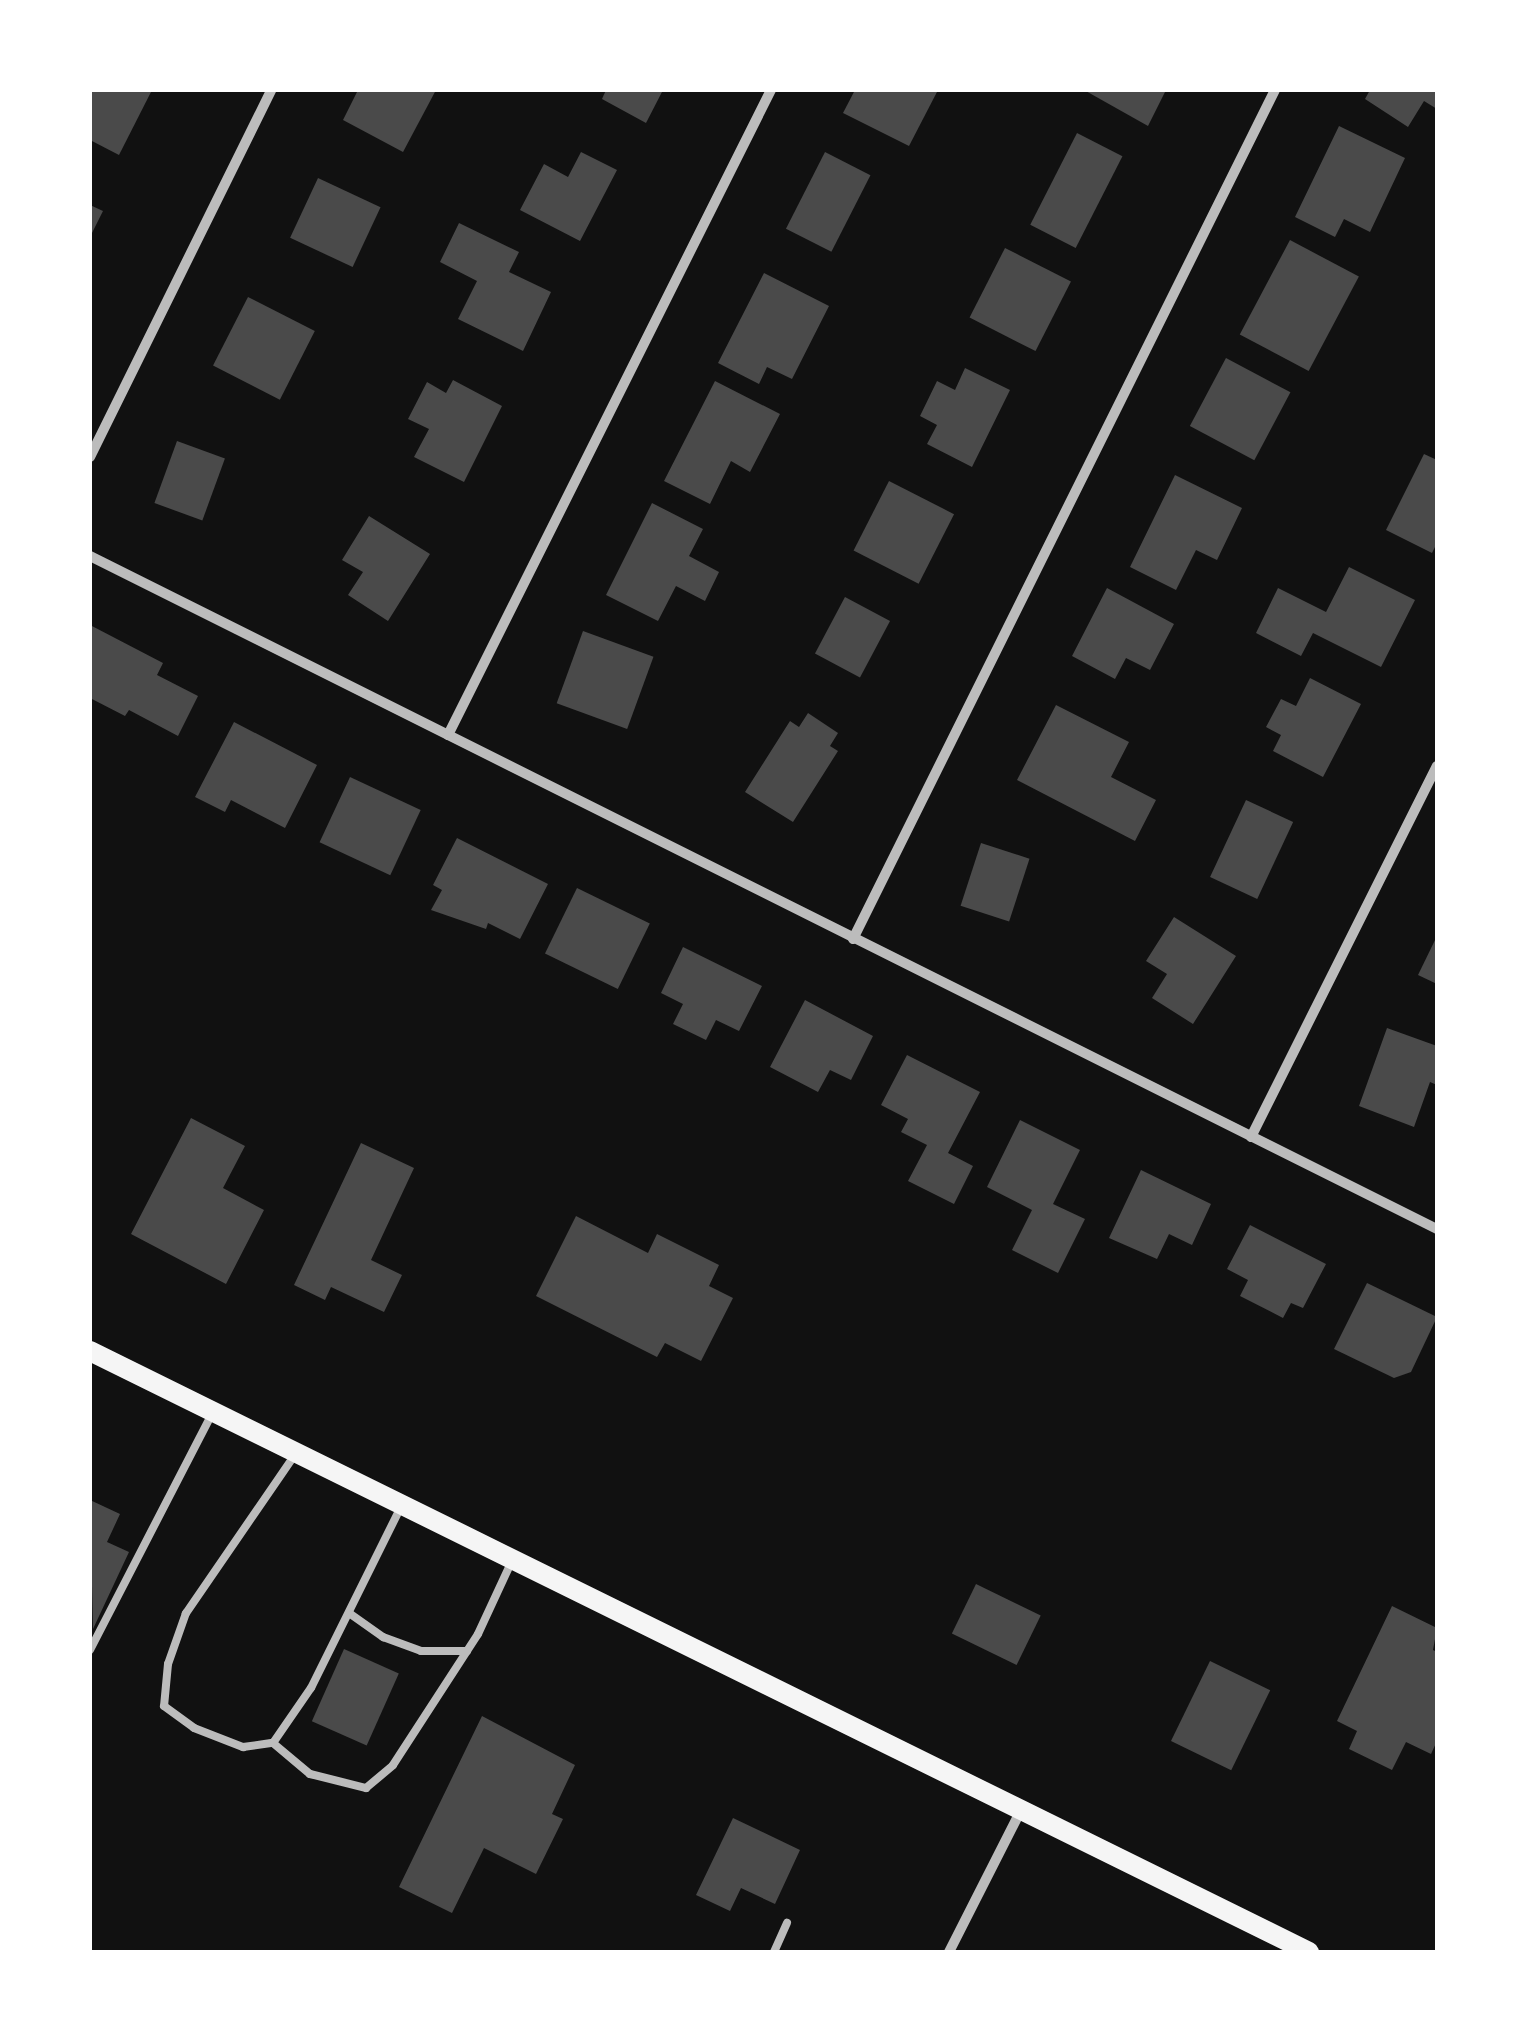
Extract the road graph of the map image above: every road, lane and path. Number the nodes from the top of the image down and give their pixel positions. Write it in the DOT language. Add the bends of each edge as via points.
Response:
graph roads {
  1 [pos="271,90"];
  2 [pos="771,90"];
  3 [pos="1275,90"];
  4 [pos="90,457"];
  5 [pos="90,556"];
  6 [pos="448,735"];
  7 [pos="1437,766"];
  8 [pos="853,938"];
  9 [pos="1251,1137"];
  10 [pos="1437,1229"];
  11 [pos="90,1351"];
  12 [pos="213,1412"];
  13 [pos="296,1452"];
  14 [pos="402,1504"];
  15 [pos="513,1559"];
  16 [pos="349,1613"];
  17 [pos="90,1650"];
  18 [pos="467,1650"];
  19 [pos="274,1743"];
  20 [pos="1021,1809"];
  21 [pos="787,1923"];
  22 [pos="774,1952"];
  23 [pos="949,1952"];
  24 [pos="1310,1952"];
  1 -- 4 [label="street"];
  2 -- 6 [label="street"];
  3 -- 8 [label="street"];
  5 -- 6 [label="street"];
  6 -- 8 [label="street"];
  7 -- 9 [label="street"];
  8 -- 9 [label="street"];
  9 -- 10 [label="street"];
  11 -- 12 [label="main road"];
  12 -- 13 [label="main road"];
  12 -- 17 [label="lane"];
  13 -- 14 [label="main road"];
  13 -- 19 [label="lane" via="186,1613 168,1664 164,1706 194,1728 243,1746"];
  14 -- 15 [label="main road"];
  14 -- 16 [label="lane"];
  15 -- 18 [label="lane"];
  15 -- 20 [label="main road"];
  16 -- 18 [label="lane" via="383,1637 421,1651"];
  16 -- 19 [label="lane"];
  18 -- 19 [label="lane" via="393,1765 366,1788 310,1774"];
  20 -- 23 [label="street"];
  20 -- 24 [label="main road"];
  21 -- 22 [label="lane"];
}
